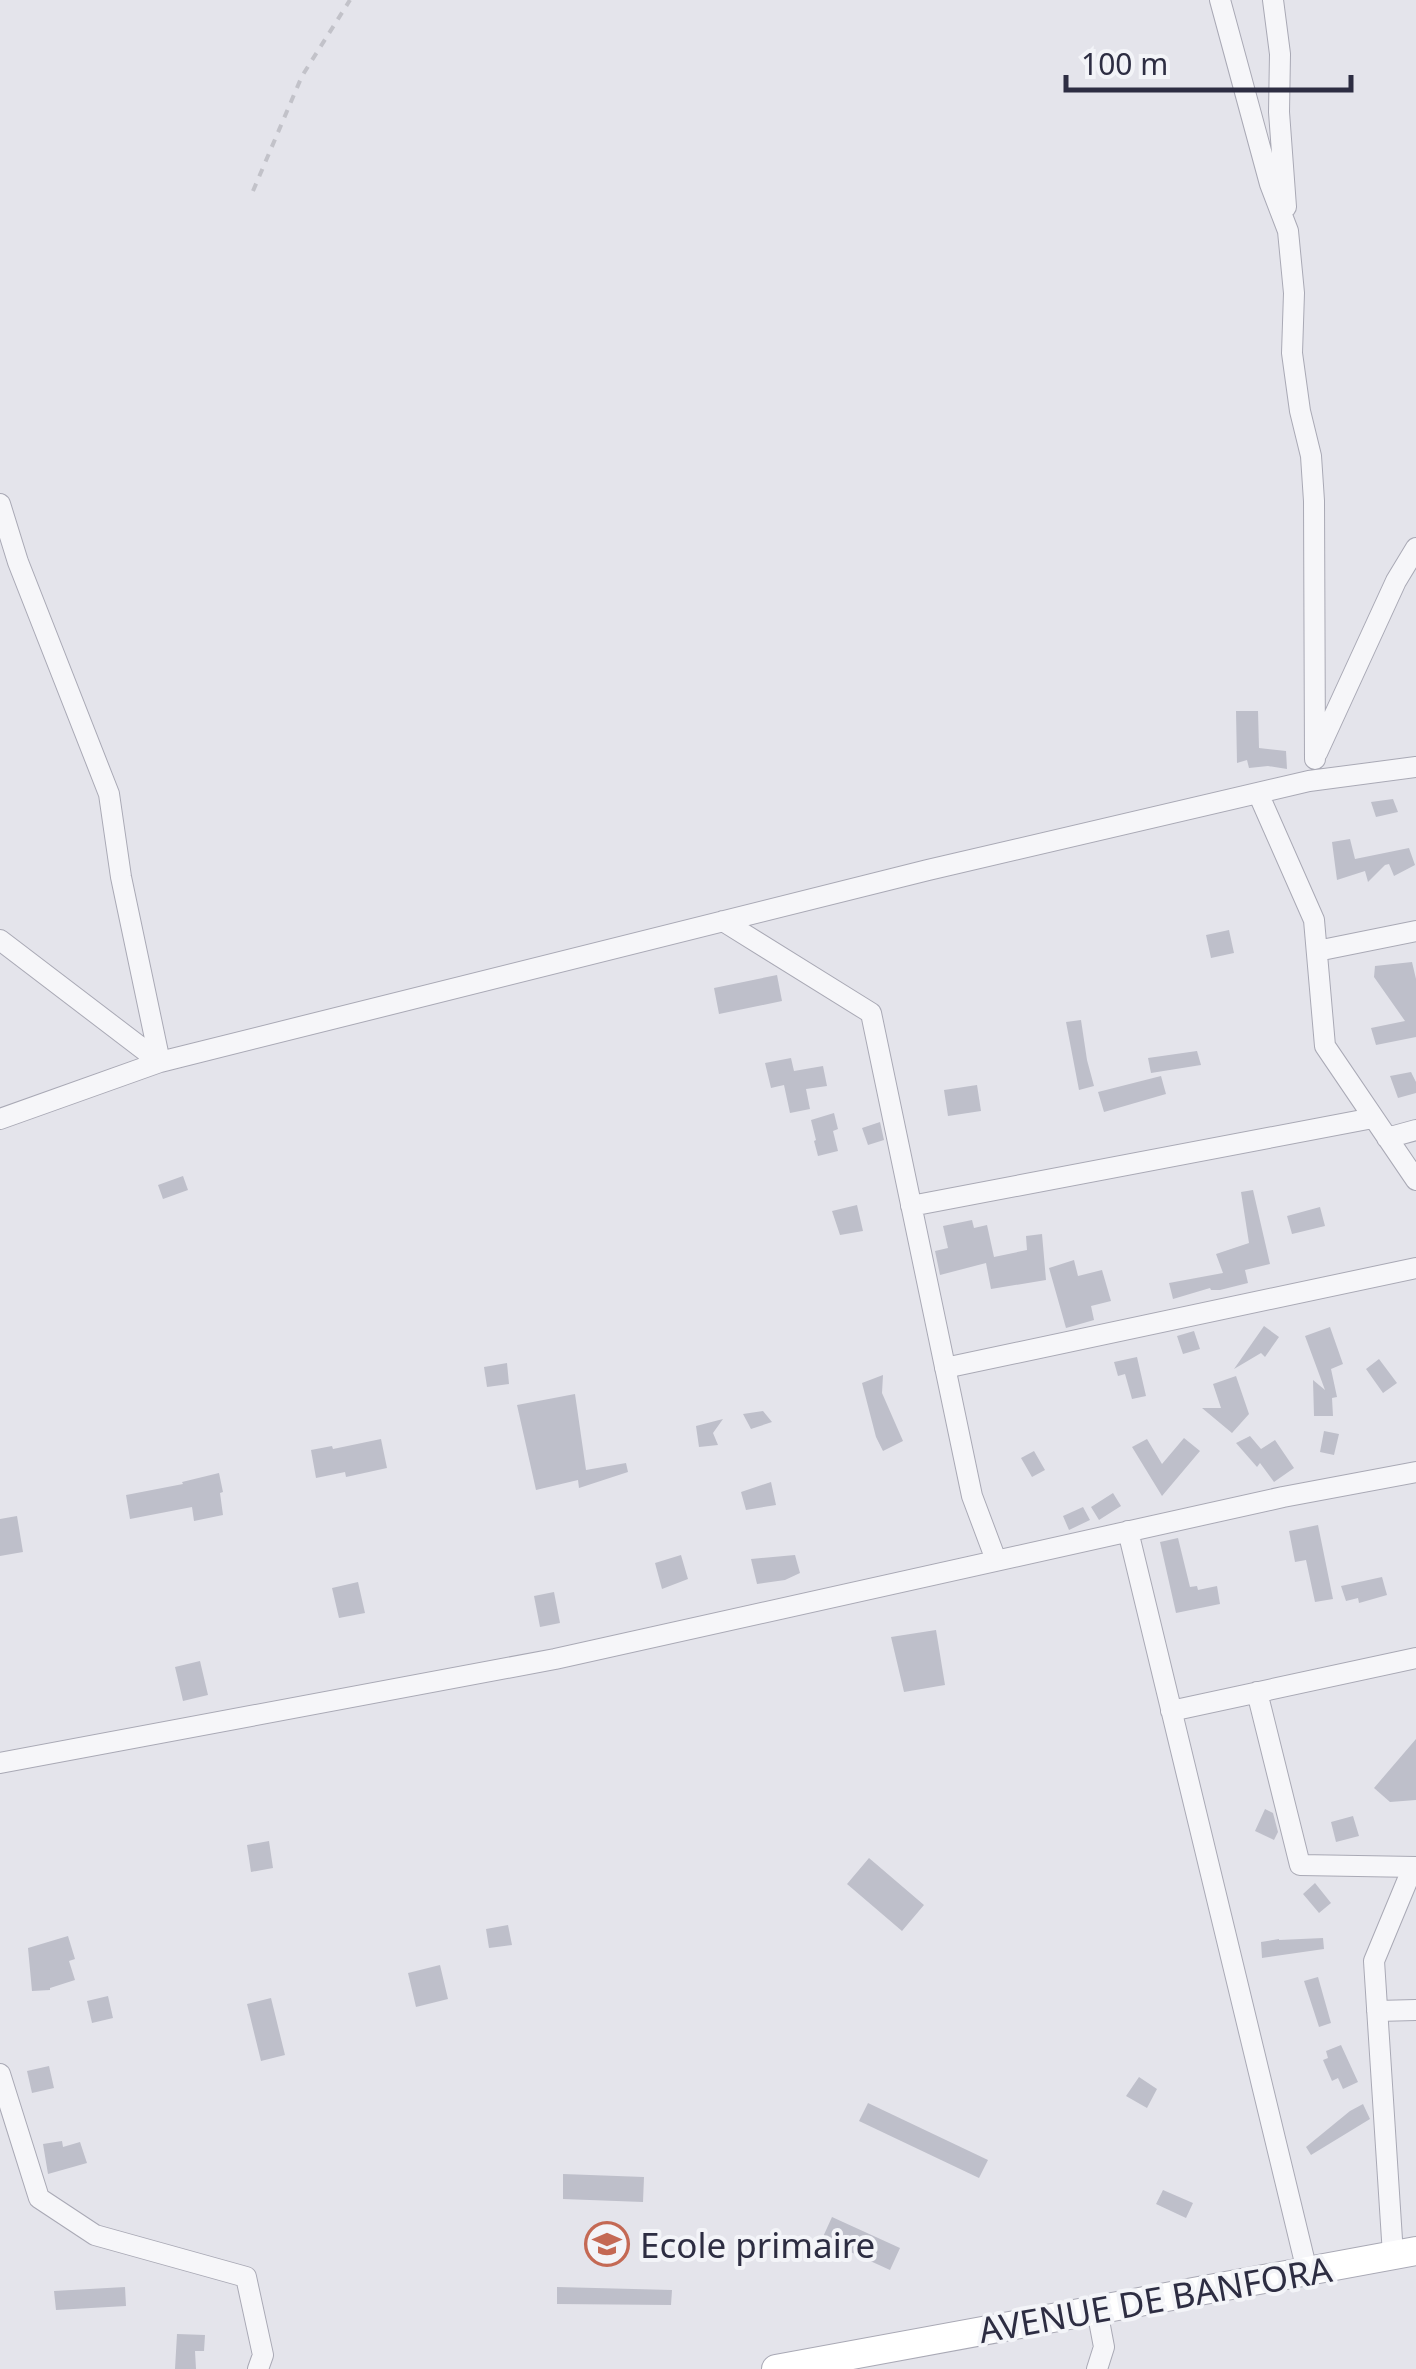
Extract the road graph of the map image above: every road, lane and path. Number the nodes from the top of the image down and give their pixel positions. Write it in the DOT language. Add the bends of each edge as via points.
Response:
graph roads {
  1 [pos="350,0"];
  2 [pos="1220,0"];
  3 [pos="1273,0"];
  4 [pos="254,191"];
  5 [pos="1288,231"];
  6 [pos="0,504"];
  7 [pos="1416,548"];
  8 [pos="1314,759"];
  9 [pos="1416,768"];
  10 [pos="1311,781"];
  11 [pos="1258,793"];
  12 [pos="723,921"];
  13 [pos="1416,932"];
  14 [pos="0,940"];
  15 [pos="1317,951"];
  16 [pos="160,1062"];
  17 [pos="1373,1118"];
  18 [pos="0,1119"];
  19 [pos="1416,1130"];
  20 [pos="1387,1138"];
  21 [pos="1416,1180"];
  22 [pos="911,1206"];
  23 [pos="1416,1268"];
  24 [pos="945,1368"];
  25 [pos="1416,1472"];
  26 [pos="1128,1531"];
  27 [pos="996,1560"];
  28 [pos="1416,1658"];
  29 [pos="1257,1692"];
  30 [pos="1171,1711"];
  31 [pos="0,1763"];
  32 [pos="1414,1867"];
  33 [pos="1416,2010"];
  34 [pos="1377,2011"];
  35 [pos="0,2074"];
  36 [pos="1405,2253"];
  37 [pos="1307,2271"];
  38 [pos="1096,2310"];
  39 [pos="258,2369"];
  40 [pos="776,2369"];
  41 [pos="1097,2369"];
  1 -- 4 [label="path" via="302,76"];
  2 -- 5 [label="street"];
  3 -- 5 [label="street"];
  5 -- 8 [label="street" via="1292,353 1311,456"];
  6 -- 16 [label="street" via="109,794"];
  7 -- 8 [label="street"];
  8 -- 10 [label="street"];
  9 -- 10 [label="street"];
  10 -- 11 [label="street"];
  11 -- 12 [label="street"];
  11 -- 15 [label="street" via="1314,920"];
  12 -- 16 [label="street"];
  12 -- 22 [label="street" via="871,1013"];
  13 -- 15 [label="street"];
  14 -- 16 [label="street"];
  15 -- 17 [label="street" via="1325,1046"];
  16 -- 18 [label="street"];
  17 -- 20 [label="street"];
  17 -- 22 [label="street"];
  19 -- 20 [label="street"];
  20 -- 21 [label="street"];
  22 -- 24 [label="street"];
  23 -- 24 [label="street"];
  24 -- 27 [label="street" via="972,1496"];
  25 -- 26 [label="street"];
  26 -- 27 [label="street"];
  26 -- 30 [label="street"];
  27 -- 31 [label="street" via="555,1658"];
  28 -- 29 [label="street"];
  29 -- 30 [label="street"];
  29 -- 32 [label="street" via="1300,1865"];
  30 -- 37 [label="street"];
  32 -- 34 [label="street" via="1374,1961"];
  33 -- 34 [label="street"];
  34 -- 36 [label="street"];
  35 -- 39 [label="street" via="40,2198 95,2235 246,2277 264,2355"];
  36 -- 37 [label="main road, AVENUE DE BANFORA"];
  37 -- 38 [label="main road, AVENUE DE BANFORA"];
  38 -- 40 [label="main road, AVENUE DE BANFORA"];
  38 -- 41 [label="street" via="1104,2347"];
}
